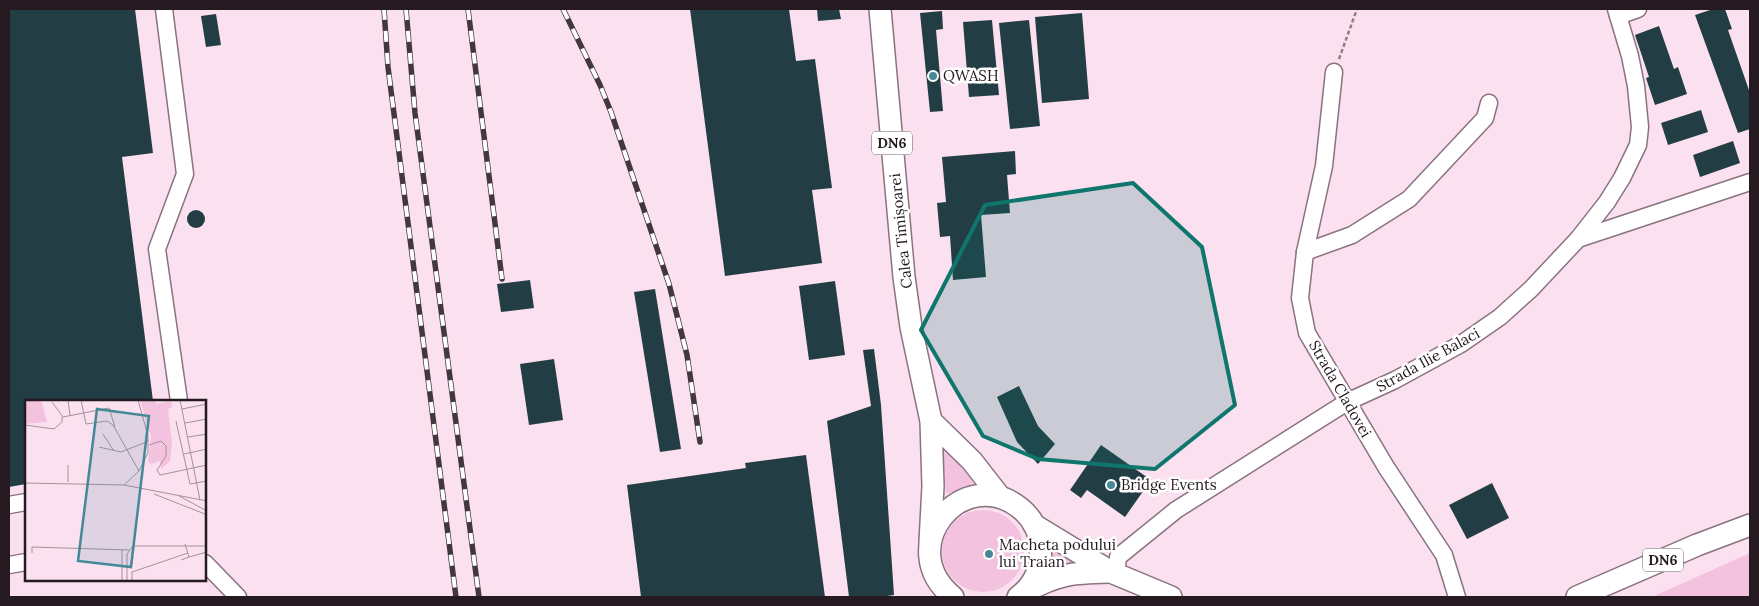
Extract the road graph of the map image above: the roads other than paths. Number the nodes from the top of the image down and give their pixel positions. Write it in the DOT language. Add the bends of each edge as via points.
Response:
graph roads {
  1 [pos="164,9"];
  2 [pos="880,9"];
  3 [pos="1638,9"];
  4 [pos="1617,12"];
  5 [pos="1334,72"];
  6 [pos="1489,103"];
  7 [pos="1750,182"];
  8 [pos="1578,239"];
  9 [pos="1305,252"];
  10 [pos="179,400"];
  11 [pos="1346,402"];
  12 [pos="931,421"];
  13 [pos="1000,498"];
  14 [pos="25,502"];
  15 [pos="9,505"];
  16 [pos="1034,524"];
  17 [pos="1750,525"];
  18 [pos="930,542"];
  19 [pos="25,562"];
  20 [pos="206,564"];
  21 [pos="9,565"];
  22 [pos="1113,573"];
  23 [pos="935,587"];
  24 [pos="1021,595"];
  25 [pos="238,597"];
  26 [pos="952,597"];
  27 [pos="1170,597"];
  28 [pos="1457,597"];
  29 [pos="1577,597"];
  1 -- 10 [label="street" via="185,174 157,250"];
  2 -- 12 [label="main road, Calea Timișoarei / DN6" via="904,276"];
  3 -- 4 [label="street"];
  4 -- 8 [label="street, Strada Ilie Balaci" via="1636,86 1640,127 1638,144 1607,202"];
  5 -- 9 [label="street, Strada Cladovei" via="1324,166"];
  6 -- 9 [label="street" via="1485,118 1409,198 1352,235"];
  7 -- 8 [label="street"];
  8 -- 11 [label="street, Strada Ilie Balaci" via="1500,317 1461,344 1396,380"];
  9 -- 11 [label="street, Strada Cladovei" via="1300,298 1307,333"];
  11 -- 22 [label="street, Strada Ilie Balaci" via="1176,510 1118,557"];
  11 -- 28 [label="street, Strada Cladovei" via="1444,555"];
  12 -- 13 [label="main road, DN6" via="972,461"];
  12 -- 18 [label="main road, Calea Timișoarei / DN6" via="933,486"];
  13 -- 16 [label="main road, DN6" via="1026,512"];
  13 -- 18 [label="main road, DN6" via="982,495 963,500 936,524"];
  14 -- 15 [label="street"];
  16 -- 22 [label="main road, DN6"];
  16 -- 24 [label="main road, DN6" via="1040,538 1039,568 1033,582"];
  17 -- 29 [label="main road, DN6"];
  18 -- 23 [label="main road, DN6" via="929,560"];
  19 -- 21 [label="street"];
  20 -- 25 [label="street"];
  22 -- 24 [label="main road, DN6" via="1059,576"];
  22 -- 27 [label="main road, DN6"];
  23 -- 26 [label="main road, DN6"];
}
